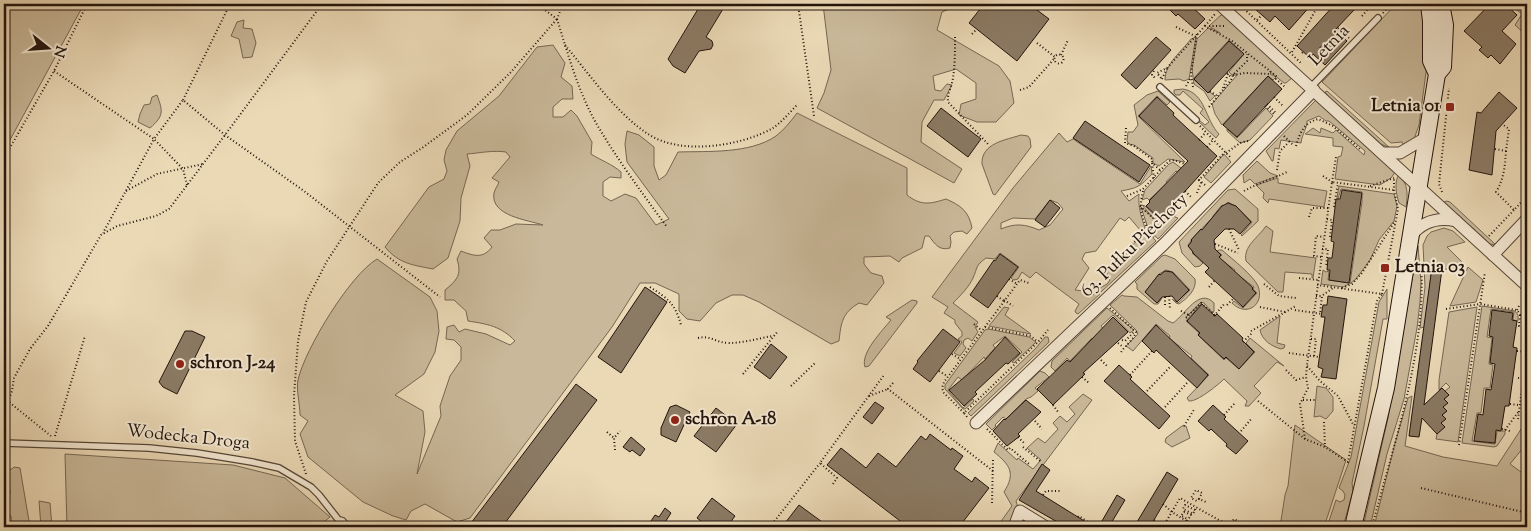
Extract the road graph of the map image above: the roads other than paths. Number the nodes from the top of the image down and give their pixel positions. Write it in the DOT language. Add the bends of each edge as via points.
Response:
graph roads {
  1 [pos="1429,4"];
  2 [pos="1443,4"];
  3 [pos="1220,5"];
  4 [pos="1378,18"];
  5 [pos="1437,74"];
  6 [pos="1160,86"];
  7 [pos="1314,86"];
  8 [pos="1196,120"];
  9 [pos="1427,137"];
  10 [pos="1384,153"];
  11 [pos="1419,188"];
  12 [pos="1527,219"];
  13 [pos="1457,221"];
  14 [pos="1411,236"];
  15 [pos="1493,254"];
  16 [pos="1527,286"];
  17 [pos="978,421"];
  18 [pos="4,443"];
  19 [pos="343,525"];
  20 [pos="1014,527"];
  21 [pos="1046,527"];
  22 [pos="1353,527"];
  1 -- 5 [label="main road" via="1431,60"];
  2 -- 5 [label="main road" via="1443,66"];
  3 -- 7 [label="street"];
  4 -- 7 [label="lane, Letnia"];
  5 -- 9 [label="main road"];
  6 -- 8 [label="lane"];
  7 -- 10 [label="street"];
  7 -- 17 [label="street, 63. Pułku Piechoty" via="1164,244"];
  9 -- 10 [label="street" via="1400,153"];
  9 -- 11 [label="main road"];
  10 -- 11 [label="street" via="1397,174"];
  11 -- 13 [label="street"];
  11 -- 14 [label="main road"];
  12 -- 15 [label="street"];
  13 -- 14 [label="street" via="1436,220 1420,227"];
  13 -- 15 [label="street"];
  14 -- 22 [label="main road" via="1386,388"];
  15 -- 16 [label="street"];
  18 -- 19 [label="lane, Wodecka Droga" via="150,448 279,468 311,487"];
  20 -- 21 [label="street" via="1020,511"];
}
